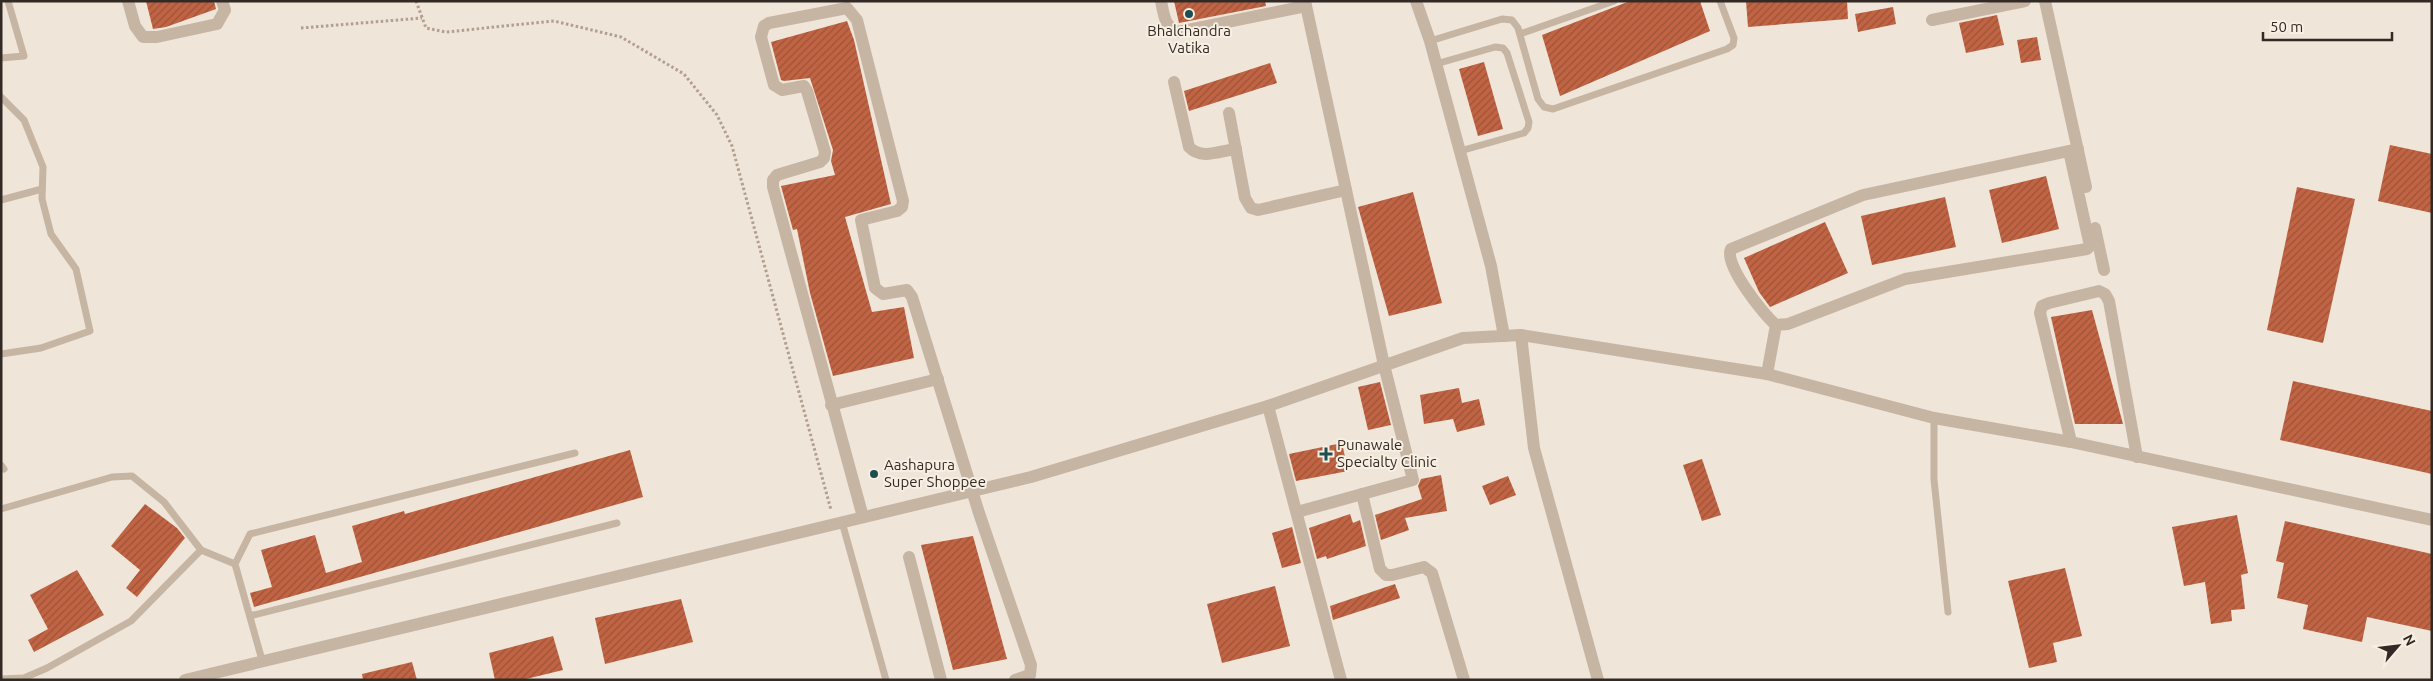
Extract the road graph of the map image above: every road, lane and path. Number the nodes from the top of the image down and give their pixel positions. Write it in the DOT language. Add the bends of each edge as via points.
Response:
graph roads {
  1 [pos="8,1"];
  2 [pos="128,1"];
  3 [pos="222,1"];
  4 [pos="416,1"];
  5 [pos="1161,1"];
  6 [pos="1416,1"];
  7 [pos="1614,1"];
  8 [pos="1720,1"];
  9 [pos="2025,1"];
  10 [pos="2046,1"];
  11 [pos="1306,4"];
  12 [pos="422,18"];
  13 [pos="1932,20"];
  14 [pos="301,28"];
  15 [pos="1520,34"];
  16 [pos="1430,41"];
  17 [pos="1,58"];
  18 [pos="1436,64"];
  19 [pos="1174,82"];
  20 [pos="1,97"];
  21 [pos="1229,113"];
  22 [pos="1236,149"];
  23 [pos="2074,150"];
  24 [pos="1460,151"];
  25 [pos="42,189"];
  26 [pos="1346,190"];
  27 [pos="1,200"];
  28 [pos="2104,270"];
  29 [pos="1776,325"];
  30 [pos="1521,335"];
  31 [pos="1504,336"];
  32 [pos="1,354"];
  33 [pos="1384,365"];
  34 [pos="1767,374"];
  35 [pos="938,379"];
  36 [pos="831,405"];
  37 [pos="1268,406"];
  38 [pos="1934,418"];
  39 [pos="2072,442"];
  40 [pos="575,453"];
  41 [pos="2138,456"];
  42 [pos="972,491"];
  43 [pos="1362,494"];
  44 [pos="1,509"];
  45 [pos="1297,512"];
  46 [pos="863,517"];
  47 [pos="2432,520"];
  48 [pos="616,523"];
  49 [pos="838,523"];
  50 [pos="201,550"];
  51 [pos="910,557"];
  52 [pos="235,564"];
  53 [pos="1948,612"];
  54 [pos="250,616"];
  55 [pos="262,660"];
  56 [pos="1,679"];
  57 [pos="185,680"];
  58 [pos="886,680"];
  59 [pos="941,680"];
  60 [pos="1015,680"];
  61 [pos="1341,680"];
  62 [pos="1464,680"];
  63 [pos="1598,680"];
  1 -- 17 [label="lane" via="24,56"];
  2 -- 3 [label="street" via="135,26 143,37 216,24 224,10"];
  4 -- 12 [label="path"];
  5 -- 11 [label="street" via="1167,24 1178,32"];
  6 -- 16 [label="street"];
  7 -- 15 [label="lane"];
  8 -- 15 [label="lane" via="1734,38 1733,45 1727,49 1552,109 1544,107 1538,99"];
  9 -- 13 [label="street"];
  10 -- 23 [label="street"];
  11 -- 26 [label="street"];
  12 -- 14 [label="path"];
  12 -- 49 [label="path" via="426,28 446,32 554,21 621,37 684,74 717,115 732,146"];
  15 -- 16 [label="lane" via="1512,20 1502,20"];
  16 -- 18 [label="street"];
  18 -- 24 [label="street"];
  18 -- 24 [label="lane" via="1495,47 1503,48 1529,122 1524,133"];
  19 -- 22 [label="street" via="1189,147 1202,154"];
  20 -- 25 [label="lane" via="24,120 43,166"];
  21 -- 22 [label="street"];
  22 -- 26 [label="street" via="1245,198 1251,208 1258,210"];
  23 -- 28 [label="street"];
  23 -- 29 [label="street" via="2090,242 2087,249 1905,279 1788,324"];
  23 -- 29 [label="street" via="1863,195 1731,249 1730,259 1744,283 1765,316"];
  24 -- 31 [label="street" via="1491,266"];
  25 -- 27 [label="lane"];
  25 -- 32 [label="lane" via="51,234 76,269 90,330 41,348"];
  26 -- 33 [label="street"];
  29 -- 34 [label="street"];
  30 -- 31 [label="street"];
  30 -- 34 [label="street"];
  30 -- 63 [label="street" via="1534,448"];
  31 -- 33 [label="street" via="1463,338"];
  33 -- 37 [label="street"];
  33 -- 43 [label="street" via="1413,480"];
  34 -- 38 [label="street"];
  35 -- 36 [label="street"];
  35 -- 36 [label="street" via="910,294 902,290 883,294 875,288 860,224 862,219 896,211 902,207 903,201 857,20 847,8 769,23 764,26 761,37 774,86 782,90 804,86 825,152 820,162 776,175 773,187"];
  35 -- 42 [label="street"];
  36 -- 46 [label="street"];
  37 -- 42 [label="street" via="1031,477"];
  37 -- 45 [label="street"];
  38 -- 39 [label="street"];
  38 -- 53 [label="lane" via="1934,480"];
  39 -- 41 [label="street"];
  39 -- 41 [label="street" via="2040,313 2042,306 2049,303 2098,292 2105,294 2109,301"];
  40 -- 52 [label="lane" via="250,534"];
  41 -- 47 [label="street"];
  42 -- 46 [label="street"];
  42 -- 60 [label="street" via="1031,665 1030,675"];
  43 -- 45 [label="street"];
  43 -- 62 [label="street" via="1380,569 1386,575 1424,567 1432,573"];
  44 -- 50 [label="lane" via="112,478 132,476 164,502"];
  45 -- 61 [label="street"];
  46 -- 49 [label="street"];
  48 -- 54 [label="lane"];
  49 -- 55 [label="street"];
  49 -- 58 [label="lane"];
  50 -- 52 [label="lane"];
  50 -- 56 [label="lane" via="131,621 47,668 24,678"];
  51 -- 59 [label="street"];
  52 -- 54 [label="lane"];
  54 -- 55 [label="lane"];
  55 -- 57 [label="street"];
}
